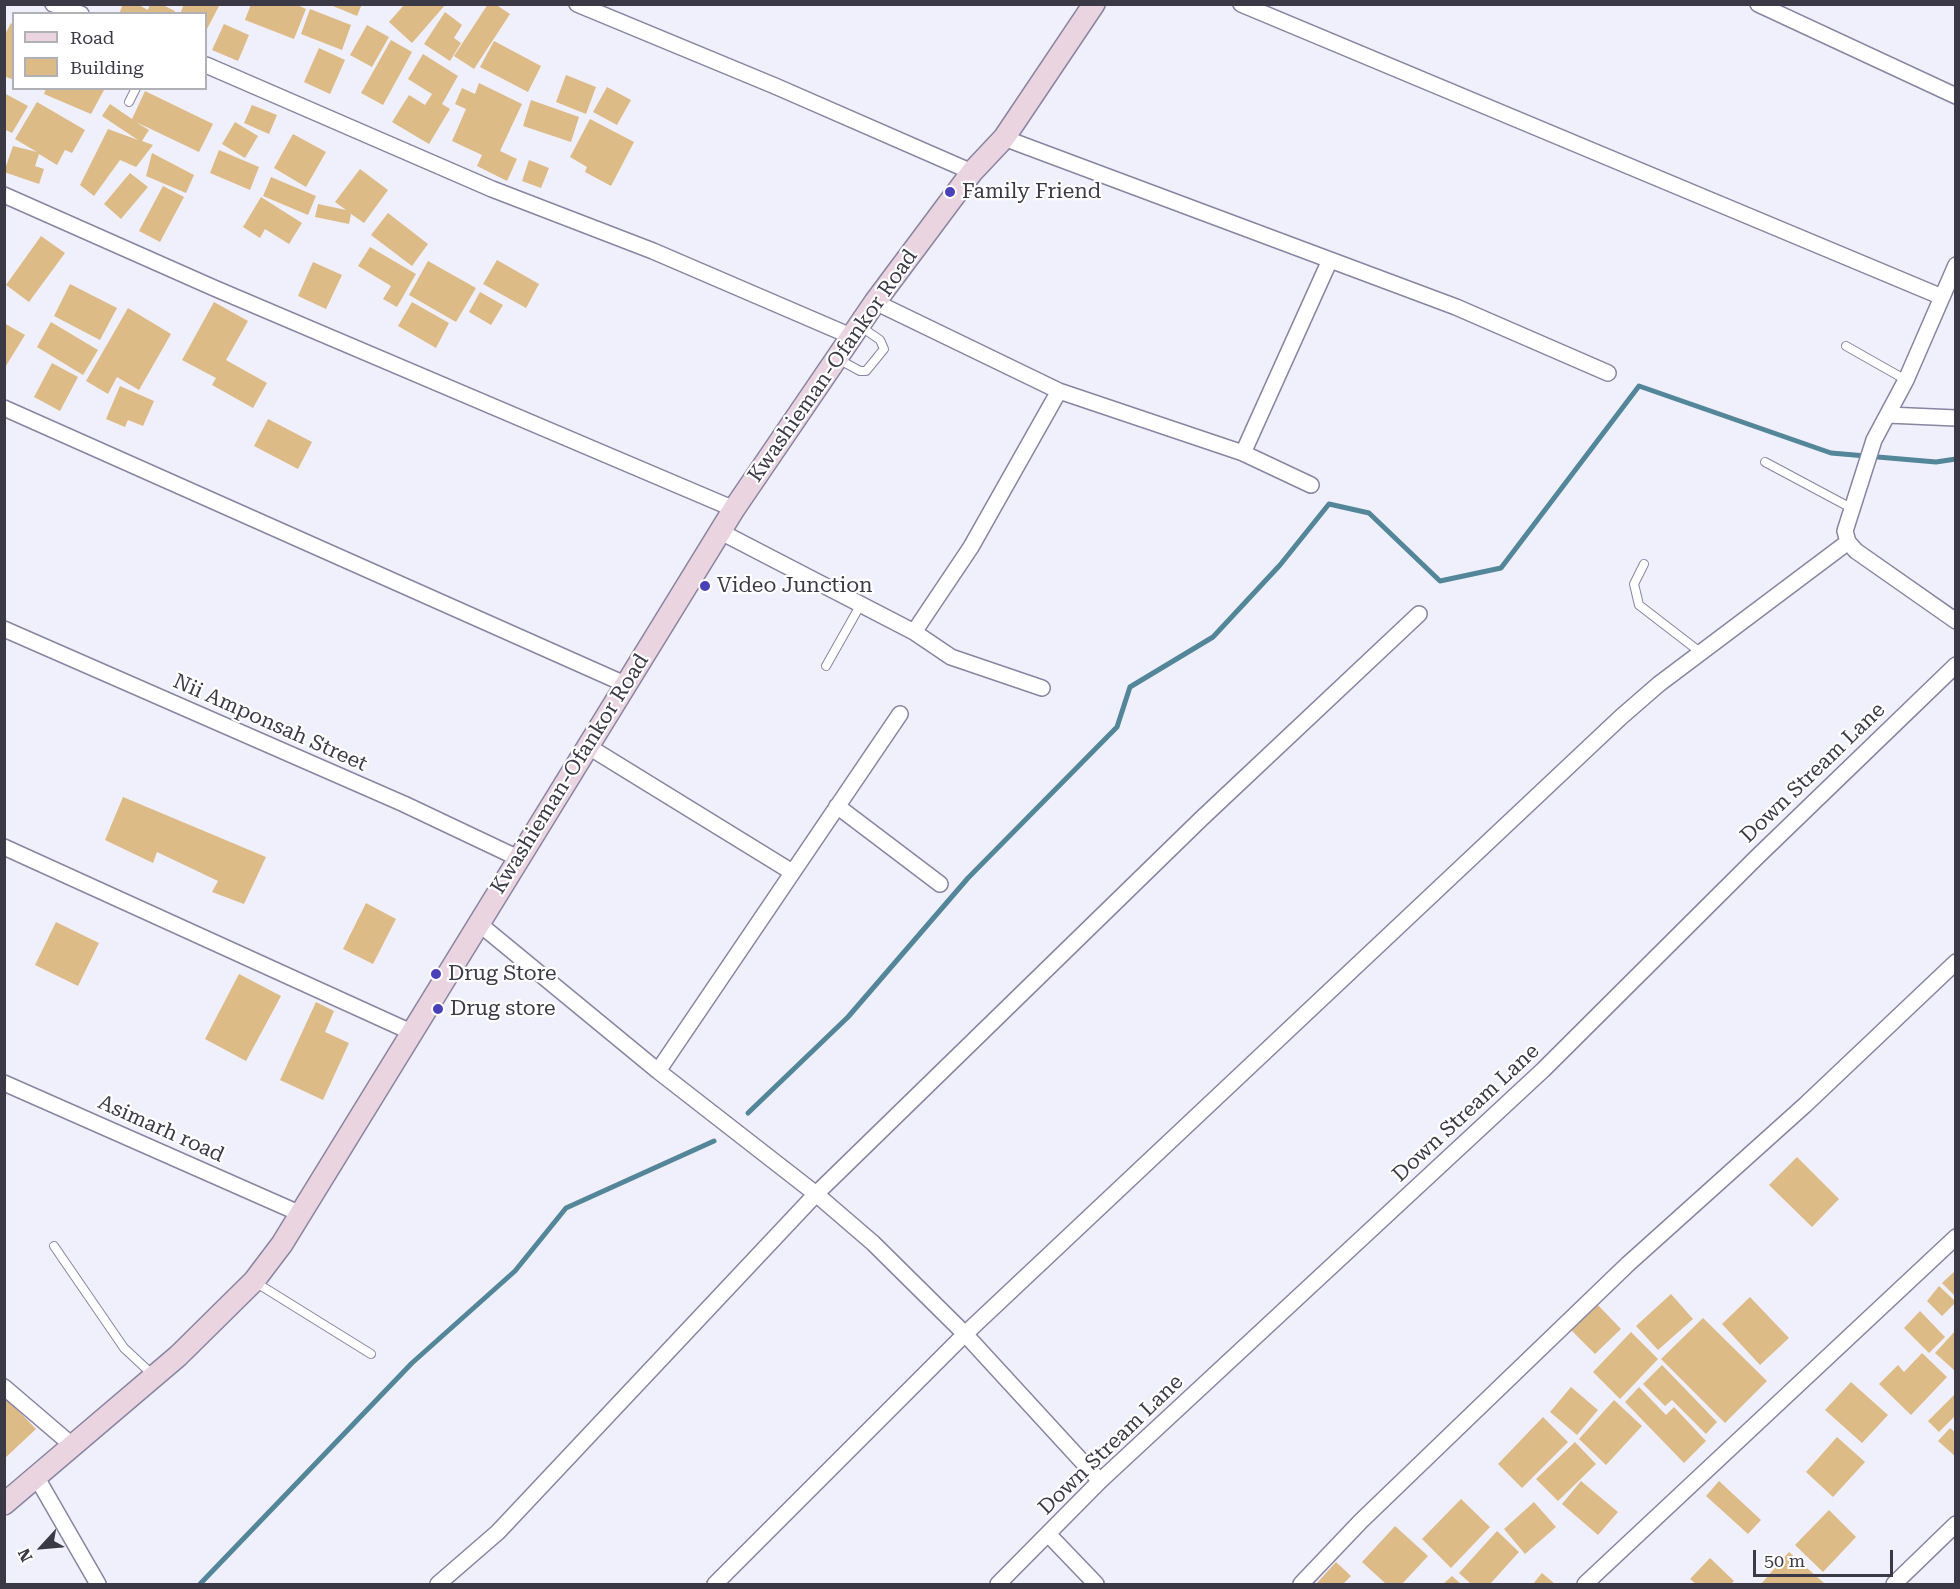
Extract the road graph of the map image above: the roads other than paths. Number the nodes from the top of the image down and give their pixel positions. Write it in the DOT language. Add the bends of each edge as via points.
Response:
graph roads {
  1 [pos="53,4"];
  2 [pos="577,4"];
  3 [pos="1094,4"];
  4 [pos="1241,4"];
  5 [pos="1758,4"];
  6 [pos="75,12"];
  7 [pos="207,65"];
  8 [pos="135,90"];
  9 [pos="1956,96"];
  10 [pos="129,102"];
  11 [pos="1004,138"];
  12 [pos="972,172"];
  13 [pos="4,195"];
  14 [pos="1330,260"];
  15 [pos="1956,265"];
  16 [pos="1942,297"];
  17 [pos="875,302"];
  18 [pos="856,332"];
  19 [pos="1846,346"];
  20 [pos="838,359"];
  21 [pos="1608,373"];
  22 [pos="1906,380"];
  23 [pos="1059,391"];
  24 [pos="4,408"];
  25 [pos="1888,415"];
  26 [pos="1956,418"];
  27 [pos="1243,453"];
  28 [pos="1765,462"];
  29 [pos="1311,485"];
  30 [pos="1853,508"];
  31 [pos="734,509"];
  32 [pos="721,532"];
  33 [pos="1848,542"];
  34 [pos="1644,564"];
  35 [pos="861,604"];
  36 [pos="1419,614"];
  37 [pos="1956,621"];
  38 [pos="4,629"];
  39 [pos="914,632"];
  40 [pos="1700,652"];
  41 [pos="1956,665"];
  42 [pos="826,666"];
  43 [pos="627,685"];
  44 [pos="1042,688"];
  45 [pos="900,714"];
  46 [pos="589,747"];
  47 [pos="837,806"];
  48 [pos="4,847"];
  49 [pos="518,858"];
  50 [pos="792,872"];
  51 [pos="940,884"];
  52 [pos="477,922"];
  53 [pos="1956,962"];
  54 [pos="411,1032"];
  55 [pos="658,1071"];
  56 [pos="4,1083"];
  57 [pos="816,1194"];
  58 [pos="301,1214"];
  59 [pos="1956,1238"];
  60 [pos="54,1246"];
  61 [pos="254,1281"];
  62 [pos="965,1334"];
  63 [pos="371,1354"];
  64 [pos="155,1377"];
  65 [pos="4,1387"];
  66 [pos="73,1446"];
  67 [pos="37,1478"];
  68 [pos="1100,1482"];
  69 [pos="4,1504"];
  70 [pos="1956,1524"];
  71 [pos="1048,1534"];
  72 [pos="98,1584"];
  73 [pos="438,1584"];
  74 [pos="715,1584"];
  75 [pos="998,1584"];
  76 [pos="1096,1584"];
  77 [pos="1301,1584"];
  78 [pos="1585,1584"];
  79 [pos="1894,1584"];
  1 -- 6 [label="street"];
  2 -- 12 [label="street"];
  3 -- 11 [label="main road, Kwashieman-Ofankor Road"];
  4 -- 16 [label="street"];
  5 -- 9 [label="street"];
  7 -- 18 [label="street" via="492,189"];
  8 -- 10 [label="lane"];
  11 -- 12 [label="main road, Kwashieman-Ofankor Road"];
  11 -- 14 [label="street"];
  12 -- 17 [label="main road, Kwashieman-Ofankor Road"];
  13 -- 31 [label="street"];
  14 -- 21 [label="street" via="1456,307"];
  14 -- 27 [label="street"];
  15 -- 16 [label="street"];
  16 -- 22 [label="street"];
  17 -- 18 [label="main road, Kwashieman-Ofankor Road"];
  17 -- 23 [label="street"];
  18 -- 20 [label="main road, Kwashieman-Ofankor Road"];
  18 -- 20 [label="lane" via="880,340 884,349 866,371"];
  19 -- 22 [label="lane"];
  20 -- 31 [label="main road, Kwashieman-Ofankor Road"];
  22 -- 25 [label="street"];
  23 -- 27 [label="street"];
  23 -- 39 [label="street" via="971,547"];
  24 -- 43 [label="street"];
  25 -- 26 [label="street"];
  25 -- 30 [label="street" via="1874,440"];
  27 -- 29 [label="street"];
  28 -- 30 [label="lane"];
  30 -- 33 [label="street" via="1845,531"];
  31 -- 32 [label="main road, Kwashieman-Ofankor Road"];
  32 -- 35 [label="street"];
  32 -- 43 [label="main road, Kwashieman-Ofankor Road"];
  33 -- 37 [label="street"];
  33 -- 40 [label="street"];
  34 -- 40 [label="lane" via="1634,584 1639,605"];
  35 -- 39 [label="street"];
  35 -- 42 [label="lane"];
  36 -- 57 [label="street" via="1201,819"];
  38 -- 49 [label="street, Nii Amponsah Street"];
  39 -- 44 [label="street" via="951,657"];
  40 -- 62 [label="street" via="1621,717"];
  41 -- 68 [label="street, Down Stream Lane" via="1543,1070"];
  43 -- 46 [label="main road, Kwashieman-Ofankor Road"];
  45 -- 47 [label="street"];
  46 -- 49 [label="main road, Kwashieman-Ofankor Road"];
  46 -- 50 [label="street"];
  47 -- 50 [label="street"];
  47 -- 51 [label="street"];
  48 -- 54 [label="street"];
  49 -- 52 [label="main road, Kwashieman-Ofankor Road"];
  50 -- 55 [label="street"];
  52 -- 54 [label="main road, Kwashieman-Ofankor Road"];
  52 -- 55 [label="street"];
  53 -- 77 [label="street" via="1620,1272 1369,1513"];
  54 -- 58 [label="main road, Kwashieman-Ofankor Road"];
  55 -- 57 [label="street"];
  56 -- 58 [label="street, Asimarh road"];
  57 -- 62 [label="street" via="873,1243"];
  57 -- 73 [label="street" via="498,1532"];
  58 -- 61 [label="main road, Kwashieman-Ofankor Road"];
  59 -- 78 [label="street"];
  60 -- 64 [label="lane" via="124,1348"];
  61 -- 63 [label="lane"];
  61 -- 64 [label="main road, Kwashieman-Ofankor Road"];
  62 -- 68 [label="street"];
  62 -- 74 [label="street"];
  64 -- 66 [label="main road, Kwashieman-Ofankor Road"];
  65 -- 66 [label="street"];
  66 -- 67 [label="main road, Kwashieman-Ofankor Road"];
  67 -- 69 [label="main road, Kwashieman-Ofankor Road"];
  67 -- 72 [label="street"];
  68 -- 71 [label="street, Down Stream Lane"];
  70 -- 79 [label="street"];
  71 -- 75 [label="street, Down Stream Lane"];
  71 -- 76 [label="street"];
}
